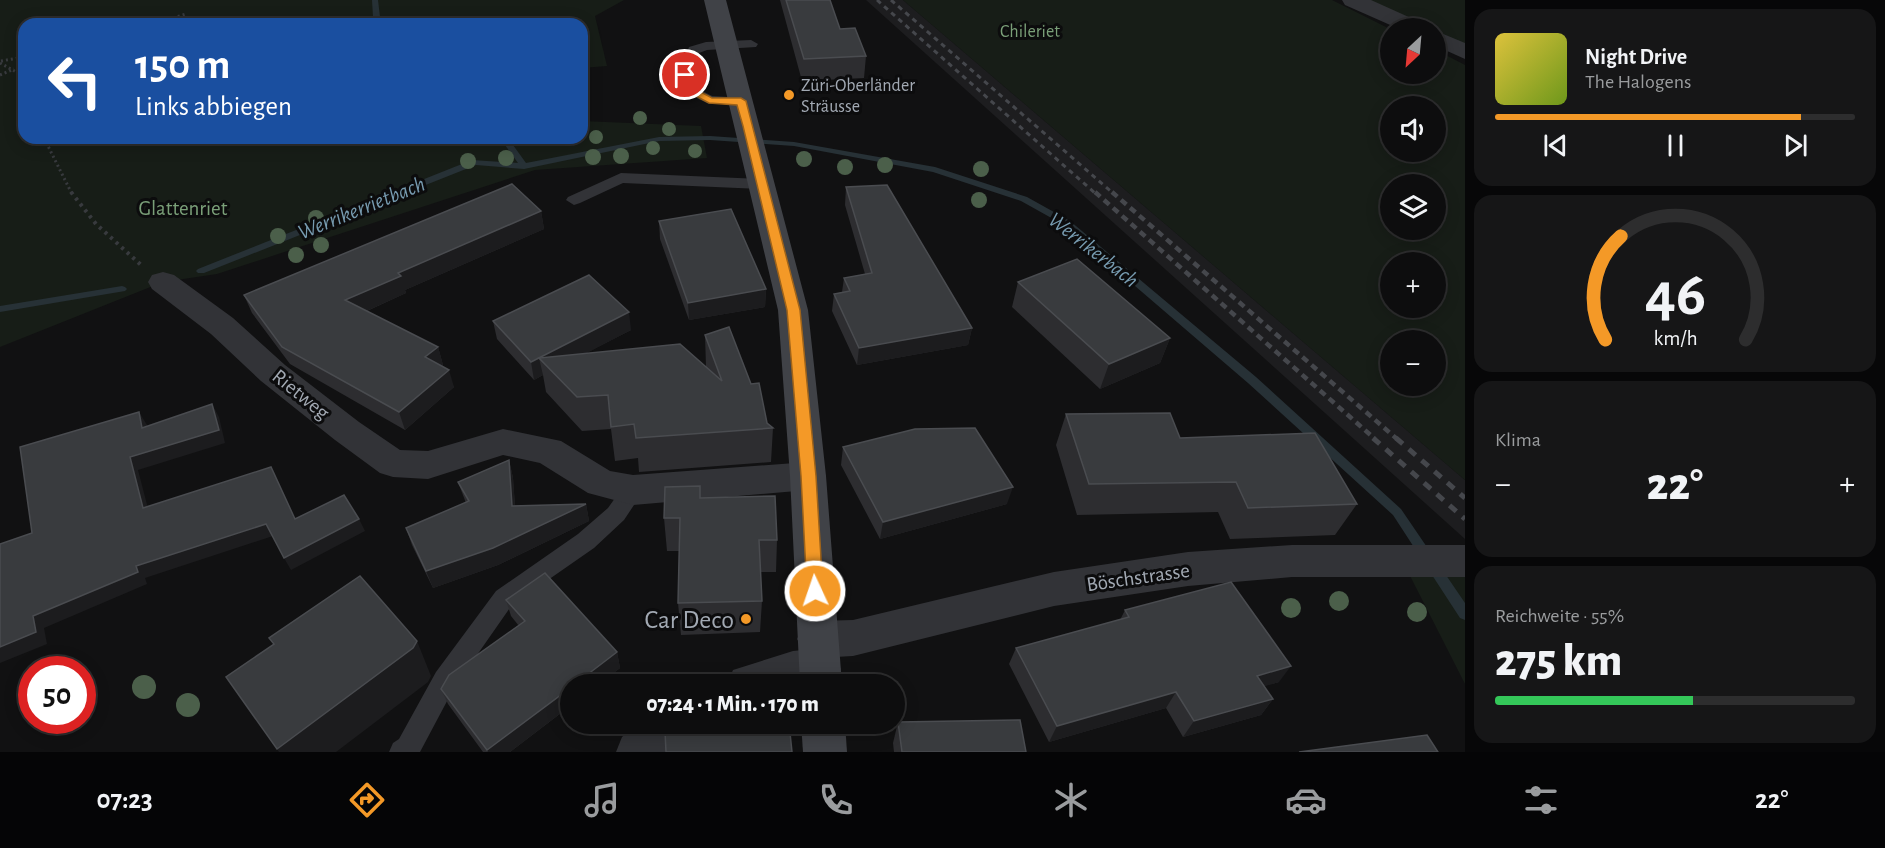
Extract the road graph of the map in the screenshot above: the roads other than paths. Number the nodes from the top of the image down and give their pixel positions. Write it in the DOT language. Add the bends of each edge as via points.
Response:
graph roads {
  1 [pos="715,0"];
  2 [pos="1353,0"];
  3 [pos="1392,18"];
  4 [pos="1446,43"];
  5 [pos="751,44"];
  6 [pos="726,45"];
  7 [pos="1465,52"];
  8 [pos="745,114"];
  9 [pos="758,171"];
  10 [pos="574,200"];
  11 [pos="163,282"];
  12 [pos="808,476"];
  13 [pos="633,490"];
  14 [pos="1457,560"];
  15 [pos="820,664"];
  16 [pos="780,674"];
  17 [pos="660,734"];
  18 [pos="824,734"];
  19 [pos="402,752"];
  20 [pos="638,752"];
  21 [pos="825,752"];
  1 -- 6 [label="main road"];
  2 -- 3 [label="street"];
  4 -- 7 [label="street"];
  5 -- 6 [label="lane"];
  6 -- 8 [label="main road"];
  6 -- 8 [label="lane" via="694,50 686,62 685,75 691,90"];
  8 -- 9 [label="main road"];
  9 -- 10 [label="lane" via="621,178"];
  9 -- 12 [label="main road" via="793,310"];
  11 -- 13 [label="street, Rietweg" via="222,326 273,373 393,463 428,465 503,442 549,450 601,483"];
  12 -- 13 [label="street, Rietweg"];
  12 -- 15 [label="main road"];
  13 -- 19 [label="lane" via="616,514 586,541 504,598 445,680 408,748"];
  14 -- 15 [label="street, Böschstrasse" via="1292,561 1188,569 1054,589 853,638"];
  15 -- 16 [label="street, Böschstrasse"];
  17 -- 20 [label="street"];
  18 -- 21 [label="main road"];
}
